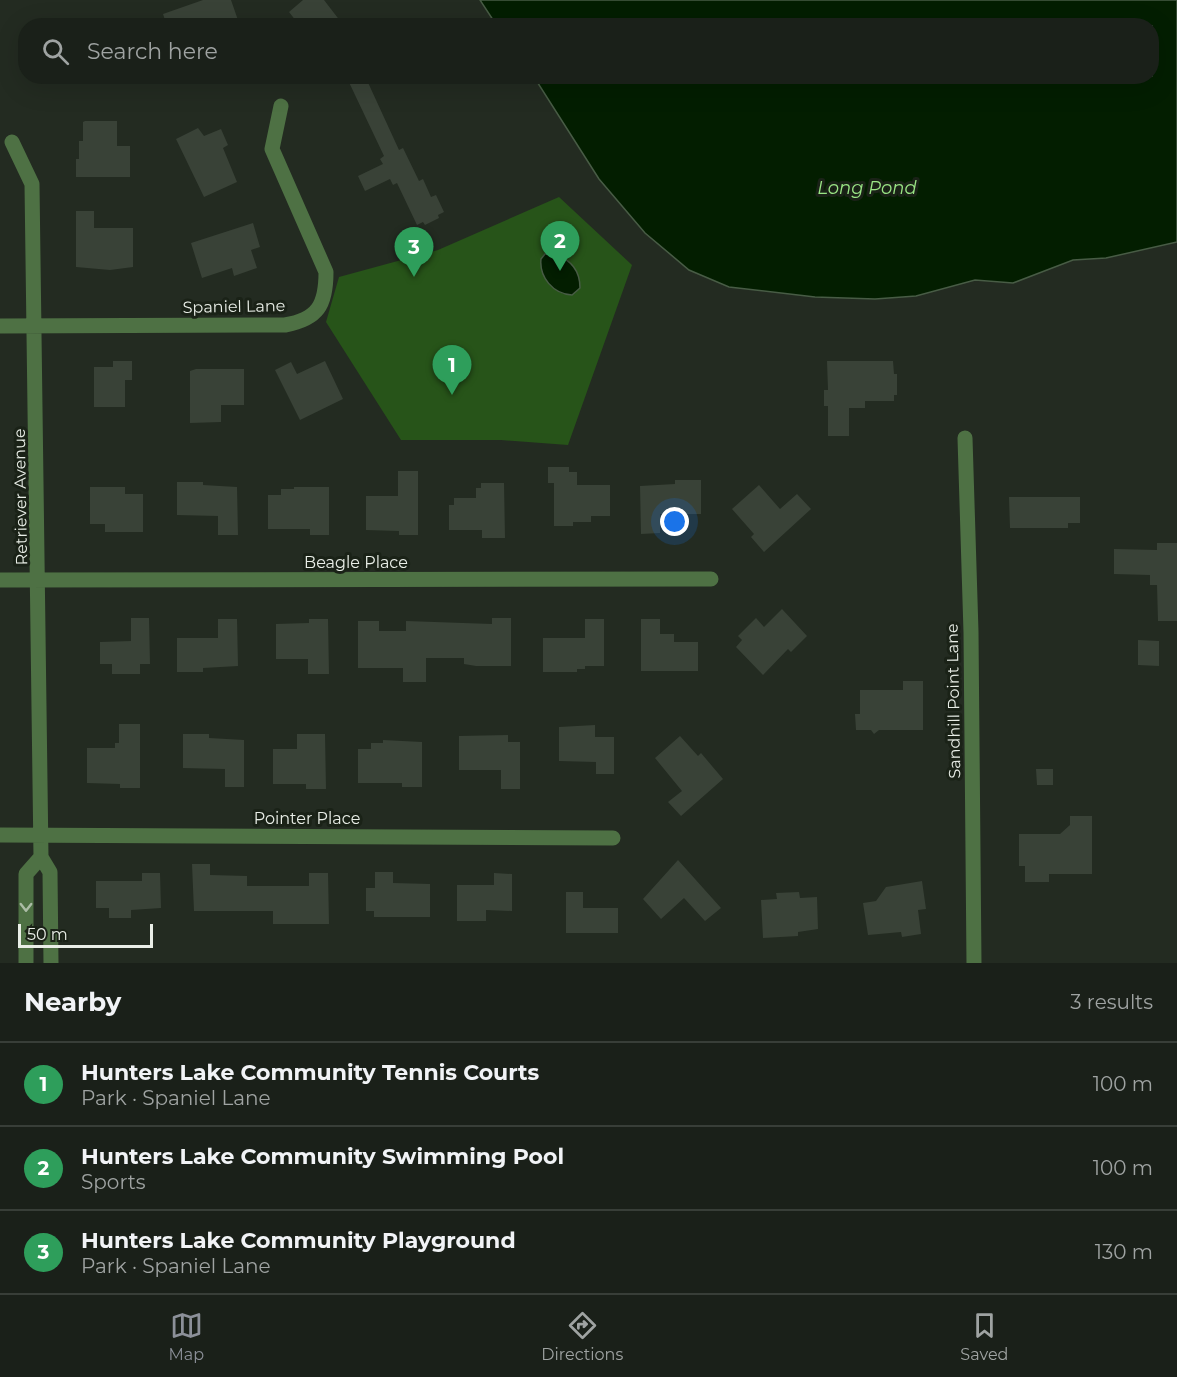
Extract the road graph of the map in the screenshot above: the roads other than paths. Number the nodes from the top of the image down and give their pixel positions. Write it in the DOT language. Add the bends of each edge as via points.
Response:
graph roads {
  1 [pos="281,106"];
  2 [pos="12,142"];
  3 [pos="35,325"];
  4 [pos="0,326"];
  5 [pos="965,438"];
  6 [pos="711,579"];
  7 [pos="0,580"];
  8 [pos="39,580"];
  9 [pos="0,835"];
  10 [pos="40,835"];
  11 [pos="613,838"];
  12 [pos="40,857"];
  13 [pos="26,963"];
  14 [pos="51,963"];
  15 [pos="974,963"];
  1 -- 3 [label="street, Spaniel Lane" via="272,149 326,272 326,293 318,310 302,322 285,325"];
  2 -- 3 [label="street, Retriever Avenue" via="32,184"];
  3 -- 4 [label="street, Spaniel Lane"];
  3 -- 8 [label="street, Retriever Avenue"];
  5 -- 15 [label="street, Sandhill Point Lane"];
  6 -- 8 [label="street, Beagle Place"];
  7 -- 8 [label="street, Beagle Place"];
  8 -- 10 [label="street, Retriever Avenue"];
  9 -- 10 [label="street, Pointer Place"];
  10 -- 11 [label="street, Pointer Place"];
  10 -- 12 [label="street, Retriever Avenue"];
  12 -- 13 [label="street, Retriever Avenue, one-way" via="26,874"];
  12 -- 14 [label="street, Retriever Avenue" via="50,872"];
}
